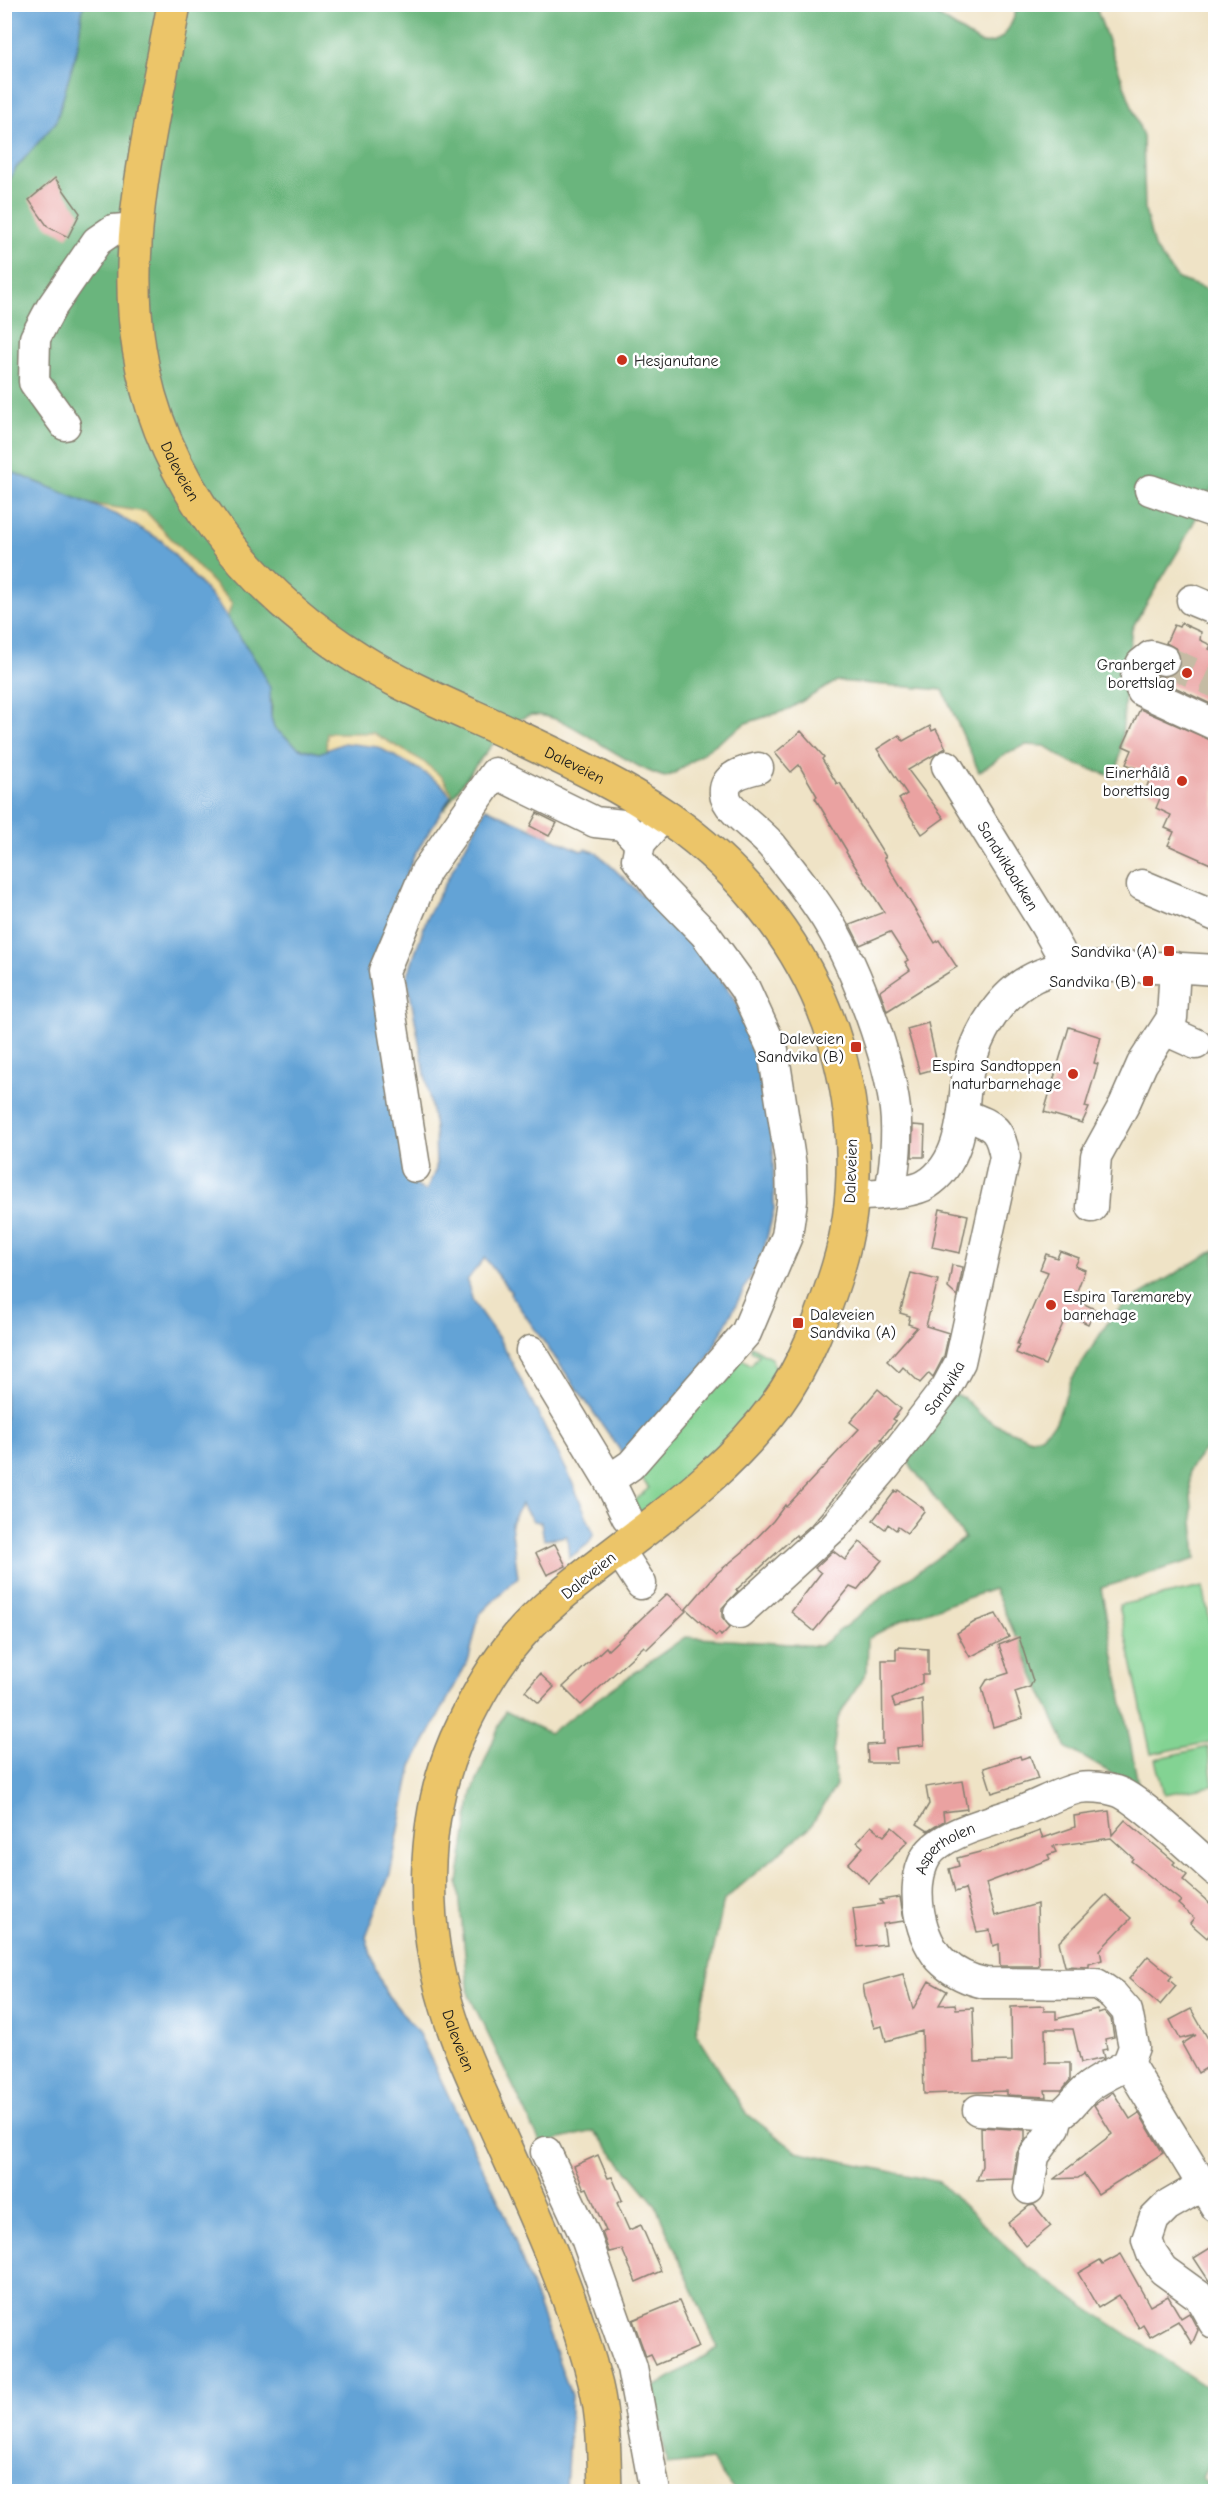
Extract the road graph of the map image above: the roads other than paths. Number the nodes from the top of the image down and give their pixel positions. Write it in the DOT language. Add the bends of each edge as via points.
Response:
graph roads {
  1 [pos="174,4"];
  2 [pos="136,228"];
  3 [pos="65,425"];
  4 [pos="1150,490"];
  5 [pos="1215,513"];
  6 [pos="1164,660"];
  7 [pos="1215,725"];
  8 [pos="947,766"];
  9 [pos="758,768"];
  10 [pos="664,815"];
  11 [pos="640,843"];
  12 [pos="1142,885"];
  13 [pos="1215,916"];
  14 [pos="1175,967"];
  15 [pos="1064,968"];
  16 [pos="1215,969"];
  17 [pos="1166,1030"];
  18 [pos="1196,1044"];
  19 [pos="963,1114"];
  20 [pos="1005,1157"];
  21 [pos="415,1167"];
  22 [pos="890,1191"];
  23 [pos="851,1196"];
  24 [pos="977,1200"];
  25 [pos="1092,1208"];
  26 [pos="531,1351"];
  27 [pos="609,1480"];
  28 [pos="627,1517"];
  29 [pos="619,1550"];
  30 [pos="641,1584"];
  31 [pos="739,1613"];
  32 [pos="1215,1871"];
  33 [pos="1128,2063"];
  34 [pos="978,2110"];
  35 [pos="1058,2115"];
  36 [pos="546,2152"];
  37 [pos="1029,2189"];
  38 [pos="1209,2196"];
  39 [pos="1214,2323"];
  40 [pos="605,2492"];
  41 [pos="656,2492"];
  1 -- 2 [label="main road, Daleveien"];
  2 -- 3 [label="street" via="113,230 97,241 35,338 34,382"];
  2 -- 10 [label="main road, Daleveien" via="135,311 139,349 154,410 164,440 194,496 249,570 322,634 365,663 528,741"];
  4 -- 5 [label="street"];
  6 -- 7 [label="street" via="1151,656 1141,664 1136,678 1142,691"];
  8 -- 15 [label="street, Sandvikbakken" via="1046,925"];
  9 -- 22 [label="street" via="734,776 725,793 729,804 766,837 796,876 849,962 881,1049 895,1110"];
  10 -- 11 [label="street"];
  10 -- 23 [label="main road, Daleveien" via="734,874 788,941 812,983 834,1038 844,1077 852,1150"];
  11 -- 21 [label="street" via="623,825 596,822 495,773 432,862 384,972"];
  11 -- 27 [label="street" via="637,859 705,934 745,989 773,1050 791,1166 792,1201 787,1236 746,1333 631,1465"];
  12 -- 13 [label="street"];
  14 -- 15 [label="street"];
  14 -- 16 [label="street"];
  14 -- 17 [label="street" via="1173,1018"];
  15 -- 19 [label="street" via="1039,975 1014,991 991,1014 977,1040"];
  17 -- 18 [label="street"];
  17 -- 25 [label="street" via="1142,1064 1096,1156"];
  19 -- 20 [label="street" via="987,1124 1001,1136"];
  19 -- 22 [label="street" via="957,1144 939,1174 927,1185 910,1191"];
  20 -- 24 [label="street" via="980,1173"];
  20 -- 31 [label="street, Sandvika" via="960,1362 946,1388 834,1527"];
  22 -- 23 [label="street"];
  23 -- 29 [label="main road, Daleveien" via="842,1254 825,1308 803,1362 778,1402 714,1472"];
  26 -- 27 [label="street"];
  27 -- 28 [label="street"];
  29 -- 30 [label="street"];
  29 -- 40 [label="main road, Daleveien" via="538,1617 509,1648 485,1685 455,1743 436,1804 429,1858 433,1932 446,2007 576,2318 598,2393"];
  32 -- 33 [label="street, Asperholen" via="1152,1815 1118,1791 1081,1787 967,1830 937,1846 926,1857 918,1882 918,1911 932,1949 943,1963 970,1980 985,1983 1096,1984 1127,2011 1134,2047"];
  33 -- 35 [label="street" via="1101,2078"];
  33 -- 38 [label="street"];
  34 -- 35 [label="street"];
  35 -- 37 [label="street" via="1055,2127 1034,2156"];
  36 -- 41 [label="street" via="586,2238 632,2368"];
  38 -- 39 [label="street" via="1167,2206 1154,2219 1147,2240 1163,2270 1199,2296"];
}
